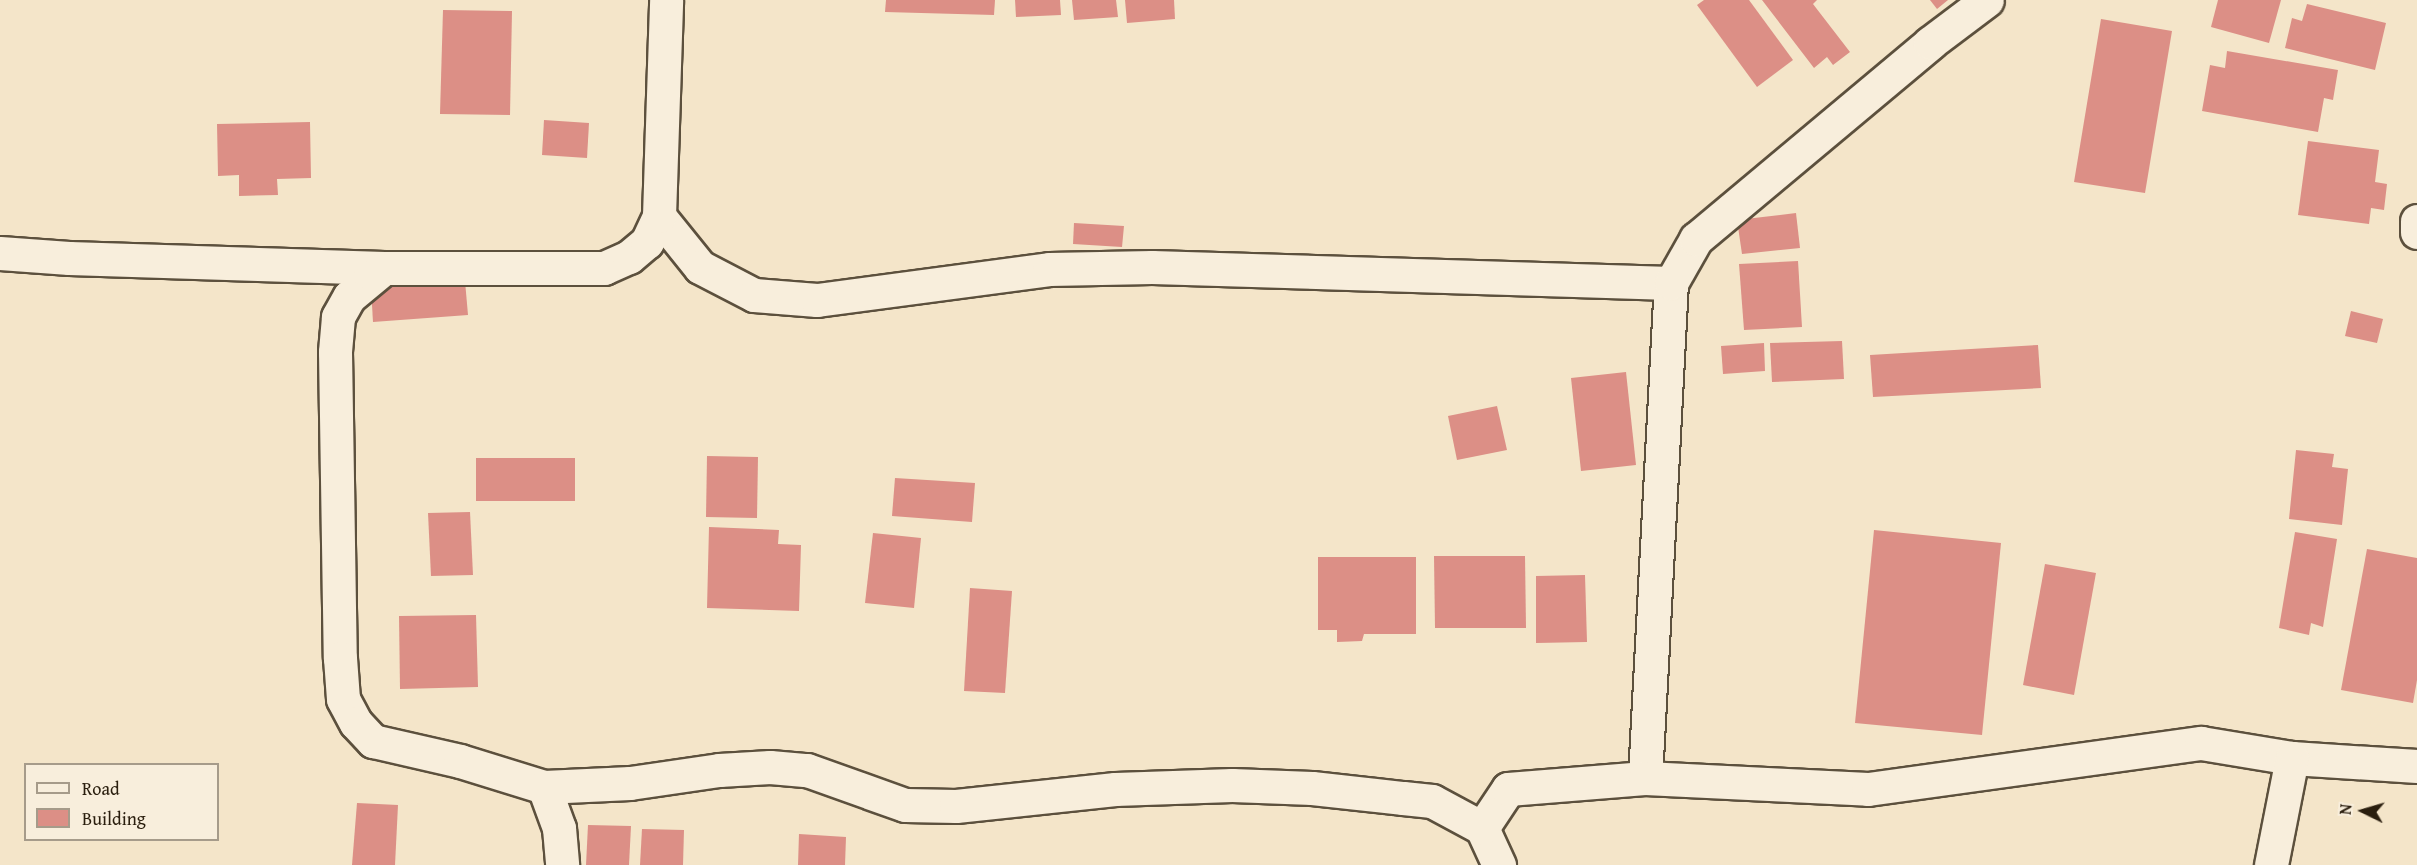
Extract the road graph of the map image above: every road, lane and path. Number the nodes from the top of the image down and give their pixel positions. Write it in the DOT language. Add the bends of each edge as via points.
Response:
graph roads {
  1 [pos="666,0"];
  2 [pos="1987,0"];
  3 [pos="659,216"];
  4 [pos="2417,221"];
  5 [pos="2417,232"];
  6 [pos="0,253"];
  7 [pos="384,268"];
  8 [pos="1671,283"];
  9 [pos="2292,758"];
  10 [pos="2417,766"];
  11 [pos="1645,778"];
  12 [pos="544,788"];
  13 [pos="1482,828"];
  14 [pos="562,865"];
  15 [pos="1499,865"];
  16 [pos="2271,865"];
  1 -- 3 [label="street"];
  2 -- 8 [label="street" via="1930,42 1696,239"];
  3 -- 7 [label="street" via="647,242 629,257 604,268"];
  3 -- 8 [label="street" via="699,267 754,295 818,300 1049,269 1152,267"];
  4 -- 5 [label="street"];
  6 -- 7 [label="street"];
  7 -- 12 [label="street" via="349,297 338,317 335,352 343,699 372,741 460,761"];
  8 -- 11 [label="street"];
  9 -- 10 [label="street"];
  9 -- 11 [label="street" via="2201,743 1868,789"];
  9 -- 16 [label="street"];
  11 -- 13 [label="street" via="1508,789"];
  12 -- 13 [label="street" via="770,767 807,770 905,804 956,806 1115,789 1232,785 1312,788 1431,801"];
  12 -- 14 [label="street" via="560,828"];
  13 -- 15 [label="street"];
}
